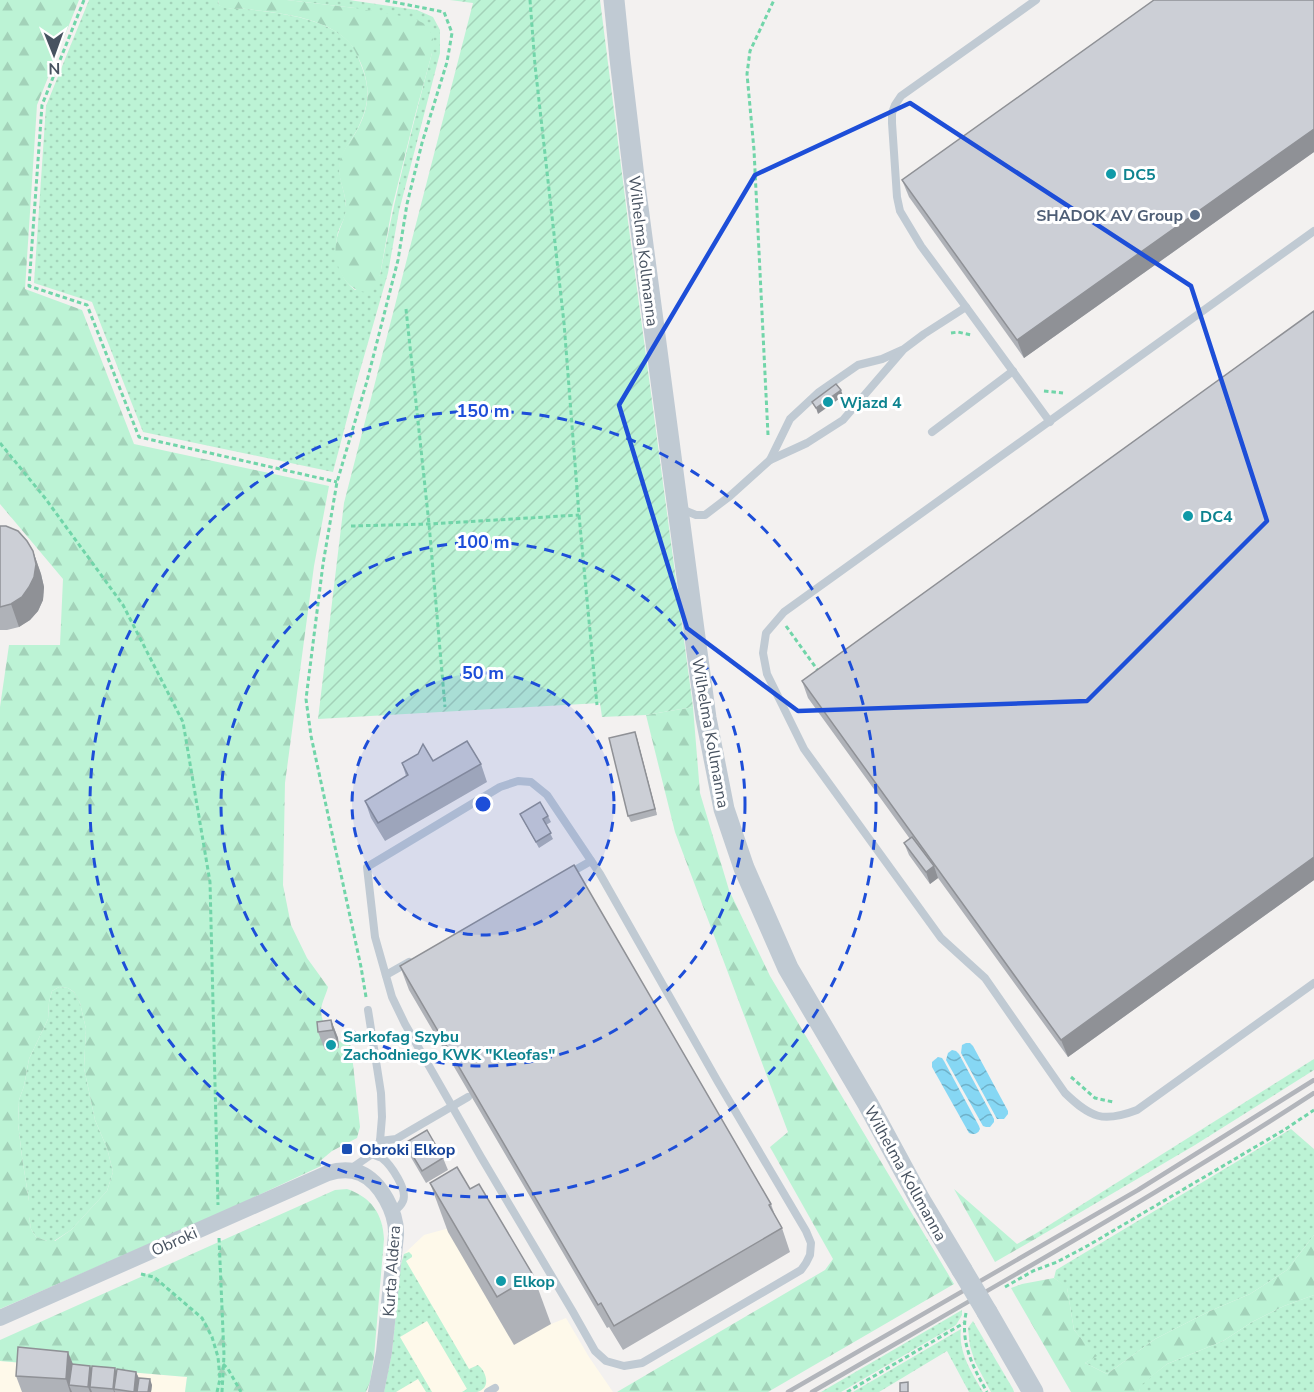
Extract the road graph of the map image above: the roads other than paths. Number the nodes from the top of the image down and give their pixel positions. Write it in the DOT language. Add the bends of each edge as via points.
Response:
graph roads {
  1 [pos="614,0"];
  2 [pos="1036,0"];
  3 [pos="1314,231"];
  4 [pos="966,307"];
  5 [pos="904,349"];
  6 [pos="1013,372"];
  7 [pos="1050,422"];
  8 [pos="932,432"];
  9 [pos="770,460"];
  10 [pos="678,507"];
  11 [pos="591,861"];
  12 [pos="557,880"];
  13 [pos="416,958"];
  14 [pos="386,975"];
  15 [pos="1314,983"];
  16 [pos="368,1010"];
  17 [pos="468,1097"];
  18 [pos="453,1106"];
  19 [pos="380,1141"];
  20 [pos="372,1154"];
  21 [pos="349,1171"];
  22 [pos="393,1212"];
  23 [pos="0,1318"];
  24 [pos="376,1392"];
  25 [pos="1033,1392"];
  1 -- 10 [label="street, Wilhelma Kollmanna"];
  2 -- 4 [label="lane" via="901,96 892,113 900,211"];
  3 -- 7 [label="lane"];
  4 -- 5 [label="lane"];
  4 -- 6 [label="lane"];
  5 -- 9 [label="lane" via="843,420"];
  5 -- 9 [label="lane" via="858,365 819,392 790,419"];
  6 -- 7 [label="lane"];
  6 -- 8 [label="lane"];
  7 -- 15 [label="lane" via="784,612 766,633 763,653 767,674 804,749 941,938 985,978 1065,1093 1081,1108 1098,1116 1119,1116 1137,1110"];
  9 -- 10 [label="lane" via="705,515"];
  10 -- 25 [label="street, Wilhelma Kollmanna, bridge" via="713,758 740,858 788,968 962,1270 977,1312"];
  11 -- 12 [label="lane"];
  11 -- 14 [label="lane" via="548,795 531,782 518,780 500,787 367,867 375,937"];
  11 -- 18 [label="lane" via="806,1231 811,1243 810,1256 801,1270 642,1363 624,1366 606,1361 595,1351"];
  13 -- 14 [label="lane"];
  14 -- 18 [label="lane" via="405,1024"];
  16 -- 19 [label="lane" via="381,1093"];
  17 -- 18 [label="lane"];
  18 -- 19 [label="lane" via="396,1139"];
  19 -- 20 [label="lane"];
  20 -- 21 [label="lane"];
  20 -- 22 [label="lane" via="392,1168 404,1192 400,1207"];
  21 -- 22 [label="street, Kurta Aldera" via="369,1179"];
  21 -- 23 [label="street, Obroki" via="328,1173"];
  22 -- 24 [label="street, Kurta Aldera" via="396,1235"];
}
